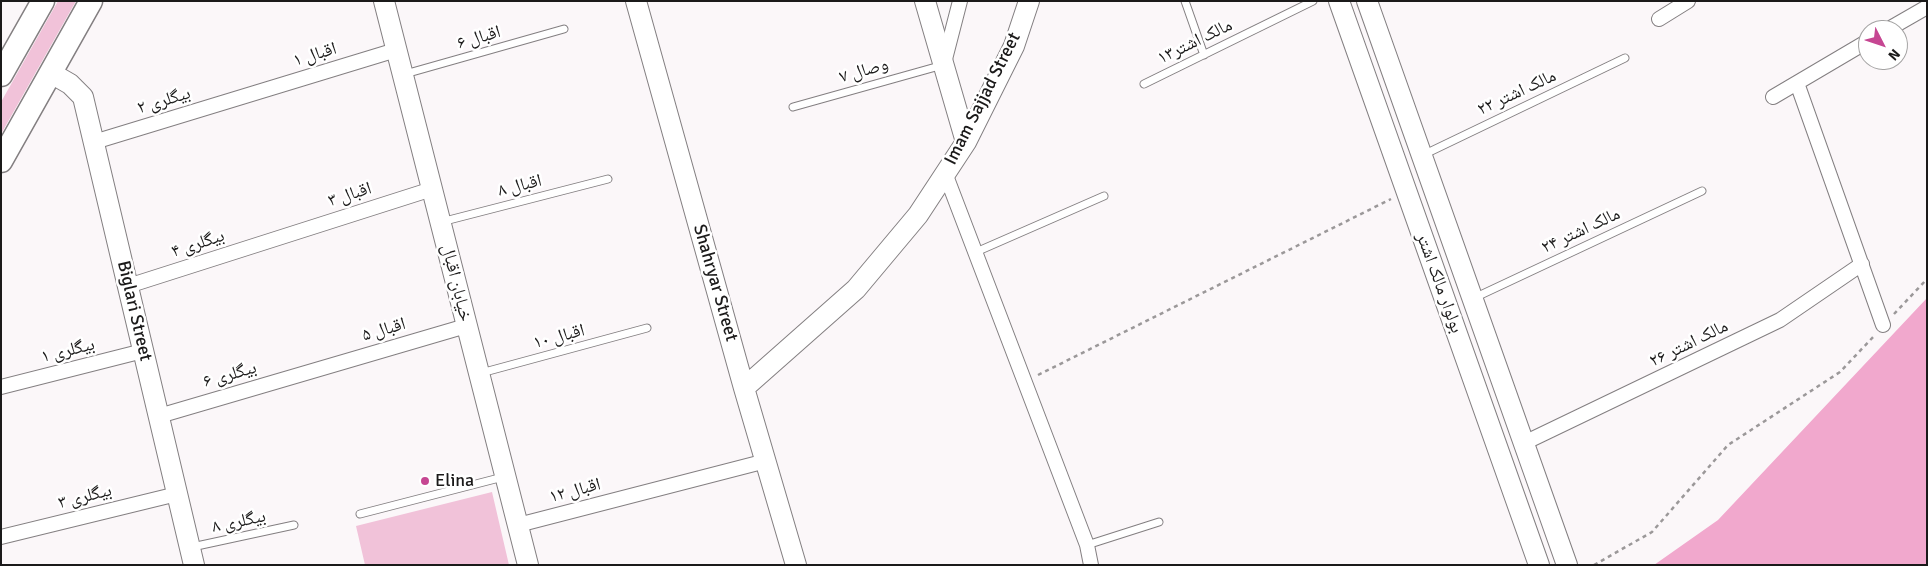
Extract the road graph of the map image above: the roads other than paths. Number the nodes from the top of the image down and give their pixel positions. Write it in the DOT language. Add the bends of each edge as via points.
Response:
graph roads {
  1 [pos="43,1"];
  2 [pos="91,1"];
  3 [pos="384,1"];
  4 [pos="636,1"];
  5 [pos="925,1"];
  6 [pos="960,1"];
  7 [pos="1029,1"];
  8 [pos="1186,1"];
  9 [pos="1313,1"];
  10 [pos="1339,1"];
  11 [pos="1688,1"];
  12 [pos="1372,3"];
  13 [pos="1927,7"];
  14 [pos="1659,19"];
  15 [pos="1904,20"];
  16 [pos="564,29"];
  17 [pos="1858,47"];
  18 [pos="396,50"];
  19 [pos="1204,55"];
  20 [pos="1625,58"];
  21 [pos="943,65"];
  22 [pos="50,73"];
  23 [pos="1,75"];
  24 [pos="403,75"];
  25 [pos="1395,80"];
  26 [pos="1797,83"];
  27 [pos="1144,84"];
  28 [pos="1370,90"];
  29 [pos="245,96"];
  30 [pos="1773,97"];
  31 [pos="793,107"];
  32 [pos="94,142"];
  33 [pos="966,142"];
  34 [pos="1422,155"];
  35 [pos="1,161"];
  36 [pos="946,173"];
  37 [pos="608,179"];
  38 [pos="432,189"];
  39 [pos="1702,191"];
  40 [pos="1104,196"];
  41 [pos="440,222"];
  42 [pos="280,237"];
  43 [pos="976,252"];
  44 [pos="1862,264"];
  45 [pos="128,286"];
  46 [pos="1473,298"];
  47 [pos="1884,325"];
  48 [pos="466,326"];
  49 [pos="647,328"];
  50 [pos="143,351"];
  51 [pos="312,371"];
  52 [pos="479,374"];
  53 [pos="1,386"];
  54 [pos="744,388"];
  55 [pos="159,416"];
  56 [pos="1524,444"];
  57 [pos="766,461"];
  58 [pos="506,477"];
  59 [pos="177,494"];
  60 [pos="360,514"];
  61 [pos="1159,522"];
  62 [pos="294,525"];
  63 [pos="518,526"];
  64 [pos="1,537"];
  65 [pos="1087,545"];
  66 [pos="192,556"];
  67 [pos="528,565"];
  68 [pos="796,565"];
  69 [pos="1091,565"];
  70 [pos="1539,565"];
  71 [pos="1567,565"];
  1 -- 23 [label="main road"];
  2 -- 22 [label="main road"];
  3 -- 18 [label="street, خیابان اقبال"];
  4 -- 54 [label="street, Shahryar Street"];
  5 -- 21 [label="street"];
  6 -- 21 [label="street"];
  7 -- 33 [label="street, Imam Sajjad Street" via="1014,46"];
  8 -- 19 [label="lane"];
  9 -- 19 [label="lane, مالک اشتر۱۳"];
  10 -- 28 [label="street, بولوار مالک اشتر"];
  11 -- 14 [label="street"];
  12 -- 25 [label="street, بولوار مالک اشتر"];
  13 -- 15 [label="street"];
  16 -- 24 [label="lane, اقبال ۶"];
  17 -- 26 [label="street"];
  18 -- 24 [label="street, خیابان اقبال"];
  18 -- 29 [label="street, اقبال ۱"];
  19 -- 27 [label="lane, مالک اشتر۱۳"];
  20 -- 34 [label="lane, مالک اشتر ۲۲"];
  21 -- 31 [label="lane, وصال ۷"];
  21 -- 33 [label="street"];
  22 -- 32 [label="street, Biglari Street" via="70,84 83,97"];
  22 -- 35 [label="main road"];
  24 -- 38 [label="street, خیابان اقبال"];
  25 -- 28 [label="street"];
  25 -- 34 [label="street, بولوار مالک اشتر"];
  26 -- 30 [label="street"];
  26 -- 44 [label="street"];
  28 -- 70 [label="street, بولوار مالک اشتر"];
  29 -- 32 [label="street, بیگلری ۲"];
  32 -- 45 [label="street, Biglari Street"];
  33 -- 36 [label="street, Imam Sajjad Street"];
  34 -- 46 [label="street, بولوار مالک اشتر"];
  36 -- 43 [label="street"];
  36 -- 54 [label="street, Imam Sajjad Street" via="918,215 856,289"];
  37 -- 41 [label="lane, اقبال ۸"];
  38 -- 41 [label="street, خیابان اقبال"];
  38 -- 42 [label="street, اقبال ۳"];
  39 -- 46 [label="lane, مالک اشتر ۲۴"];
  40 -- 43 [label="lane"];
  41 -- 48 [label="street, خیابان اقبال"];
  42 -- 45 [label="street, بیگلری ۴"];
  43 -- 65 [label="street"];
  44 -- 47 [label="street"];
  44 -- 56 [label="street, مالک اشتر ۲۶" via="1780,320"];
  45 -- 50 [label="street, Biglari Street"];
  46 -- 56 [label="street, بولوار مالک اشتر"];
  48 -- 51 [label="street, اقبال ۵"];
  48 -- 52 [label="street, خیابان اقبال"];
  49 -- 52 [label="lane, اقبال ۱۰"];
  50 -- 53 [label="street, بیگلری ۱"];
  50 -- 55 [label="street, Biglari Street"];
  51 -- 55 [label="street, بیگلری ۶"];
  52 -- 58 [label="street, خیابان اقبال"];
  54 -- 57 [label="street, Shahryar Street"];
  55 -- 59 [label="street, Biglari Street"];
  56 -- 71 [label="street, بولوار مالک اشتر"];
  57 -- 63 [label="street, اقبال ۱۲"];
  57 -- 68 [label="street, Shahryar Street"];
  58 -- 60 [label="lane"];
  58 -- 63 [label="street, خیابان اقبال"];
  59 -- 64 [label="street, بیگلری ۳"];
  59 -- 66 [label="street, Biglari Street"];
  61 -- 65 [label="lane"];
  62 -- 66 [label="lane, بیگلری ۸"];
  63 -- 67 [label="street, خیابان اقبال"];
  65 -- 69 [label="street"];
}
